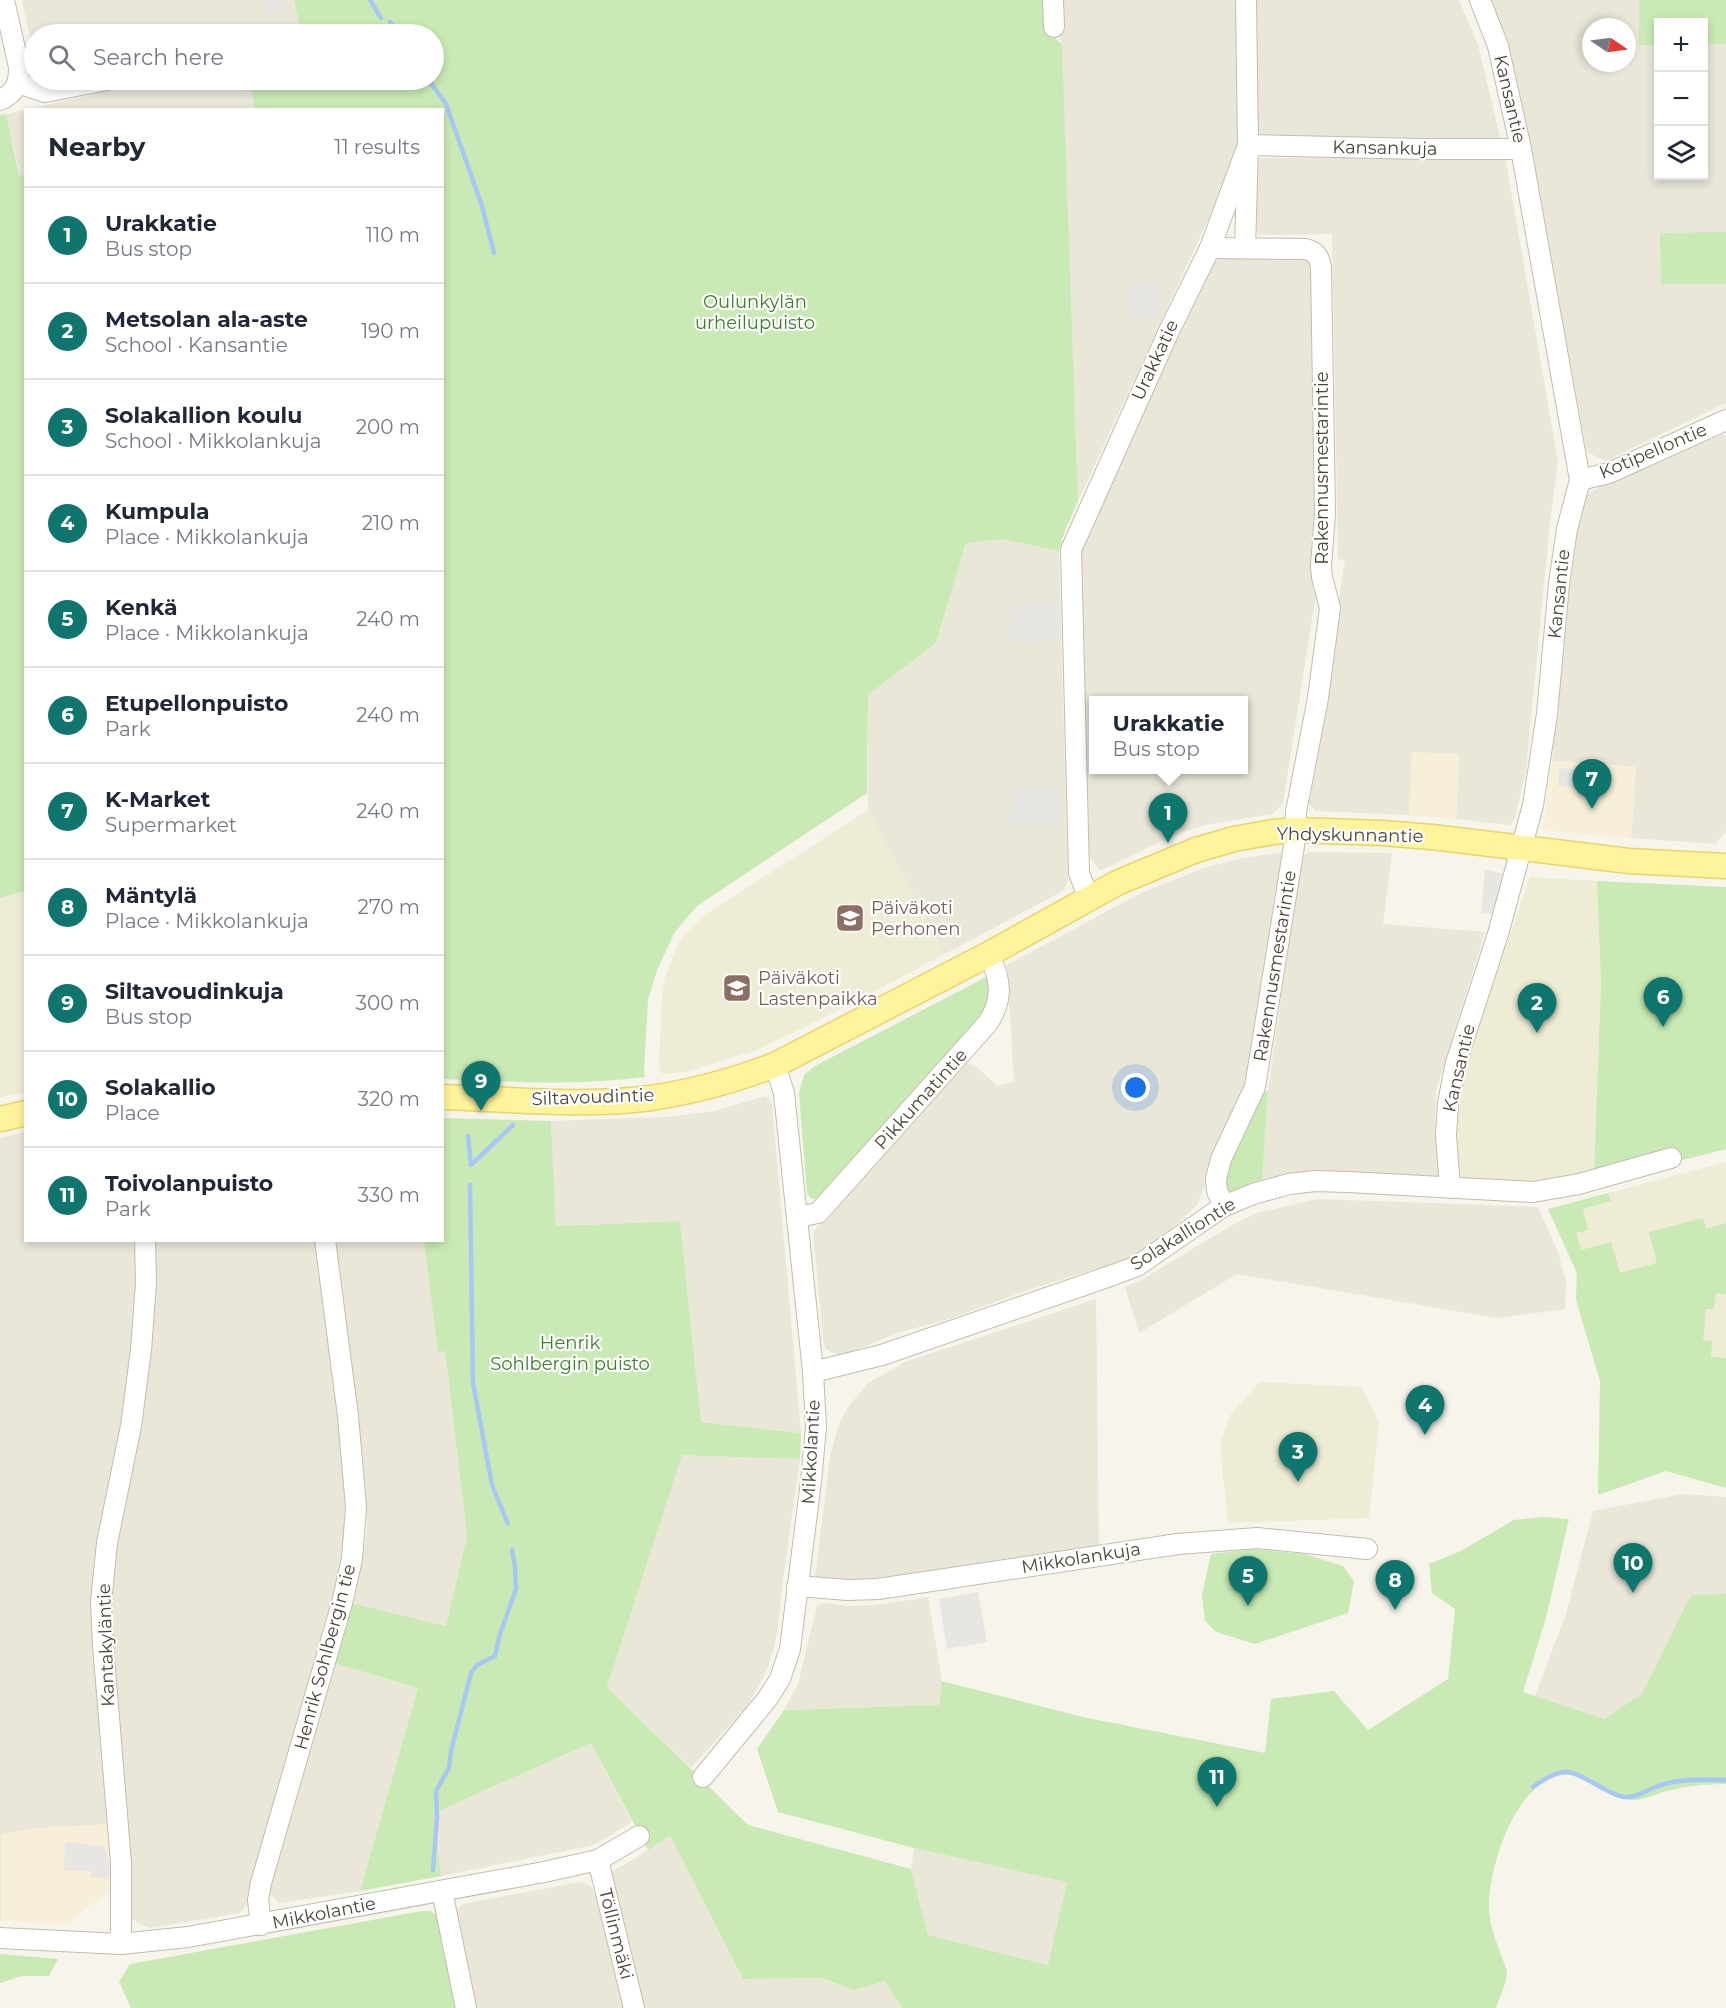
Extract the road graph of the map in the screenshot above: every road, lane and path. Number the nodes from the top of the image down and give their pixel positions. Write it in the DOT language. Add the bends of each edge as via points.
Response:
graph roads {
  1 [pos="4,0"];
  2 [pos="1053,0"];
  3 [pos="1246,0"];
  4 [pos="1480,0"];
  5 [pos="1054,27"];
  6 [pos="18,82"];
  7 [pos="24,84"];
  8 [pos="40,90"];
  9 [pos="55,90"];
  10 [pos="0,100"];
  11 [pos="1248,145"];
  12 [pos="1521,148"];
  13 [pos="1210,248"];
  14 [pos="1245,248"];
  15 [pos="1726,420"];
  16 [pos="1580,480"];
  17 [pos="1295,830"];
  18 [pos="1522,849"];
  19 [pos="1726,866"];
  20 [pos="1089,898"];
  21 [pos="989,954"];
  22 [pos="775,1065"];
  23 [pos="444,1097"];
  24 [pos="24,1113"];
  25 [pos="0,1119"];
  26 [pos="1671,1158"];
  27 [pos="1450,1188"];
  28 [pos="1224,1206"];
  29 [pos="797,1217"];
  30 [pos="145,1242"];
  31 [pos="325,1242"];
  32 [pos="813,1371"];
  33 [pos="1367,1549"];
  34 [pos="797,1586"];
  35 [pos="703,1777"];
  36 [pos="639,1836"];
  37 [pos="598,1860"];
  38 [pos="442,1891"];
  39 [pos="261,1925"];
  40 [pos="0,1938"];
  41 [pos="121,1944"];
  42 [pos="466,2008"];
  43 [pos="634,2008"];
  1 -- 6 [label="street" via="19,67"];
  2 -- 5 [label="street"];
  3 -- 11 [label="street, Urakkatie"];
  4 -- 12 [label="street, Kansantie" via="1498,46"];
  6 -- 7 [label="street"];
  6 -- 10 [label="street"];
  8 -- 9 [label="street"];
  11 -- 12 [label="street, Kansankuja"];
  11 -- 13 [label="street, Urakkatie"];
  11 -- 14 [label="street, Urakkatie"];
  12 -- 16 [label="street, Kansantie"];
  13 -- 14 [label="street, Rakennusmestarintie"];
  13 -- 20 [label="street, Urakkatie" via="1168,331 1071,550 1079,873"];
  14 -- 17 [label="street, Rakennusmestarintie" via="1306,249 1317,254 1322,267 1325,513 1321,566 1330,608"];
  15 -- 16 [label="street, Kotipellontie" via="1610,473"];
  16 -- 18 [label="street, Kansantie" via="1567,529 1538,777"];
  17 -- 18 [label="main road, Yhdyskunnantie" via="1428,836"];
  17 -- 20 [label="main road, Yhdyskunnantie" via="1243,837 1196,850"];
  17 -- 28 [label="street, Rakennusmestarintie" via="1255,1087 1221,1159 1216,1179"];
  18 -- 19 [label="main road, Yhdyskunnantie" via="1629,861"];
  18 -- 27 [label="street, Kansantie" via="1456,1063 1446,1135"];
  20 -- 21 [label="main road, Yhdyskunnantie"];
  21 -- 22 [label="main road, Yhdyskunnantie"];
  21 -- 29 [label="street, Pikkumatintie" via="999,993 998,1005 987,1024 818,1213"];
  22 -- 23 [label="main road, Siltavoudintie" via="722,1083 650,1098 610,1101"];
  22 -- 29 [label="street, Mikkolantie" via="784,1093"];
  24 -- 25 [label="main road"];
  26 -- 27 [label="street, Solakalliontie" via="1579,1184 1533,1192"];
  27 -- 28 [label="street, Solakalliontie" via="1315,1181 1272,1187"];
  28 -- 32 [label="street, Solakalliontie" via="1137,1266 882,1355"];
  29 -- 32 [label="street, Mikkolantie"];
  30 -- 41 [label="street, Kantakyläntie" via="141,1350 131,1426 107,1543 101,1602 121,1863"];
  31 -- 39 [label="street, Henrik Sohlbergin tie" via="354,1482 352,1559 261,1883"];
  32 -- 34 [label="street, Mikkolantie" via="816,1427"];
  33 -- 34 [label="street, Mikkolankuja" via="1257,1538 1136,1550 878,1589"];
  34 -- 35 [label="street, Mikkolantie" via="789,1649 775,1689"];
  36 -- 37 [label="street, Mikkolantie"];
  37 -- 38 [label="street, Mikkolantie"];
  37 -- 43 [label="street, Töllinmäki"];
  38 -- 39 [label="street, Mikkolantie"];
  38 -- 42 [label="street"];
  39 -- 41 [label="street, Mikkolantie" via="188,1938"];
  40 -- 41 [label="street, Mikkolantie"];
}
